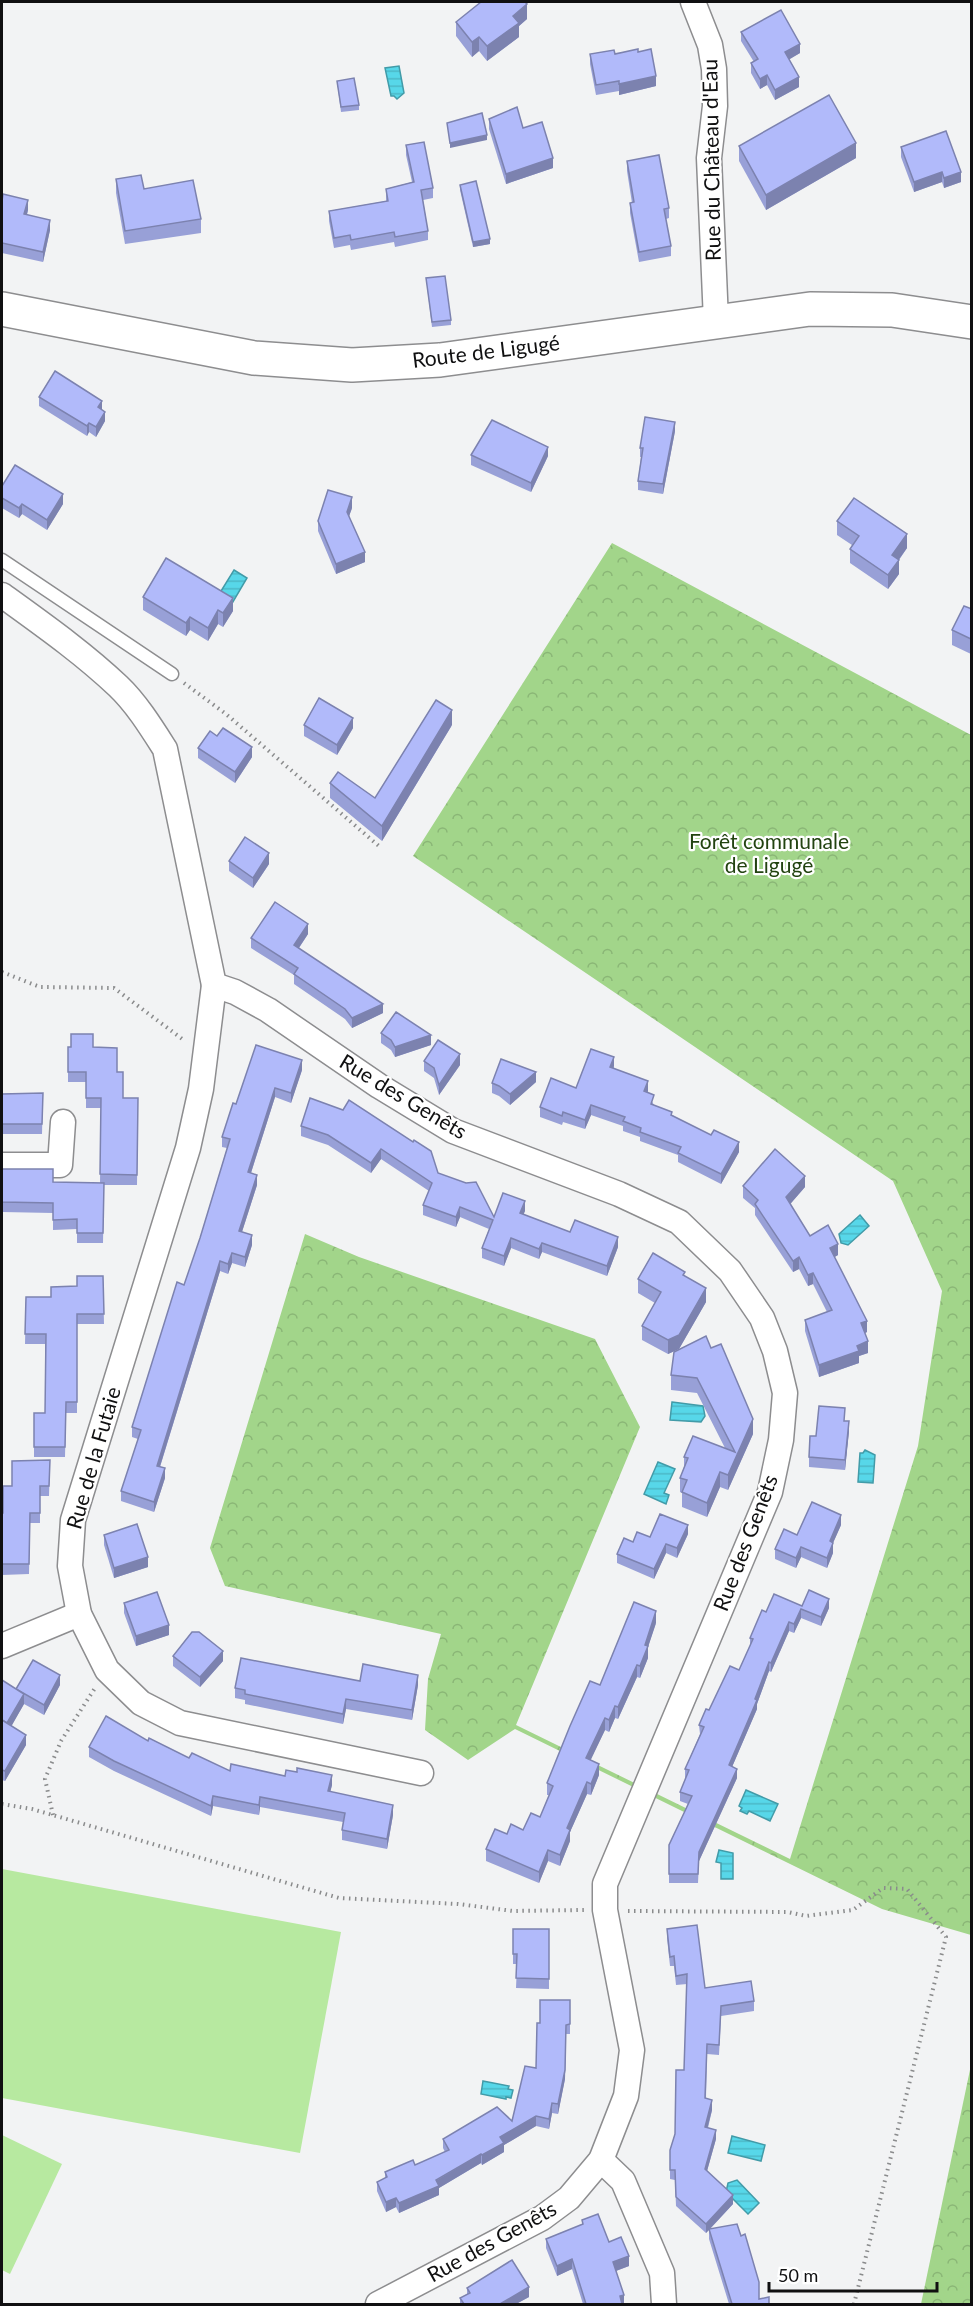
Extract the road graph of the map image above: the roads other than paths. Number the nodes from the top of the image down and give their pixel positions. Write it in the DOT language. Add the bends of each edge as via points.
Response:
graph roads {
  1 [pos="693,2"];
  2 [pos="2,309"];
  3 [pos="716,321"];
  4 [pos="972,322"];
  5 [pos="2,560"];
  6 [pos="2,595"];
  7 [pos="172,674"];
  8 [pos="214,986"];
  9 [pos="63,1122"];
  10 [pos="2,1165"];
  11 [pos="79,1614"];
  12 [pos="2,1646"];
  13 [pos="421,1773"];
  14 [pos="601,2160"];
  15 [pos="413,2296"];
  16 [pos="378,2304"];
  17 [pos="664,2304"];
  1 -- 3 [label="street, Rue du Château d'Eau" via="710,45 714,69 715,106 709,158"];
  2 -- 3 [label="street, Route de Ligugé" via="254,358 352,365 440,360"];
  3 -- 4 [label="street, Route de Ligugé" via="810,309 892,310"];
  5 -- 7 [label="lane"];
  6 -- 8 [label="street" via="120,687 165,749"];
  8 -- 11 [label="street, Rue de la Futaie" via="201,1089 188,1148 73,1520 70,1566"];
  8 -- 14 [label="street, Rue des Genêts" via="235,992 268,1010 453,1131 619,1194 678,1222 730,1271 762,1318 775,1351 785,1393 781,1440 770,1492 605,1884 605,1910 632,2049 626,2096"];
  9 -- 10 [label="street" via="60,1165"];
  11 -- 12 [label="street"];
  11 -- 13 [label="street, Rue de la Futaie" via="107,1670 141,1703 180,1722"];
  14 -- 15 [label="street, Rue des Genêts" via="569,2198 542,2218"];
  14 -- 17 [label="street" via="623,2181 662,2273"];
  15 -- 16 [label="street, Rue des Genêts"];
}
